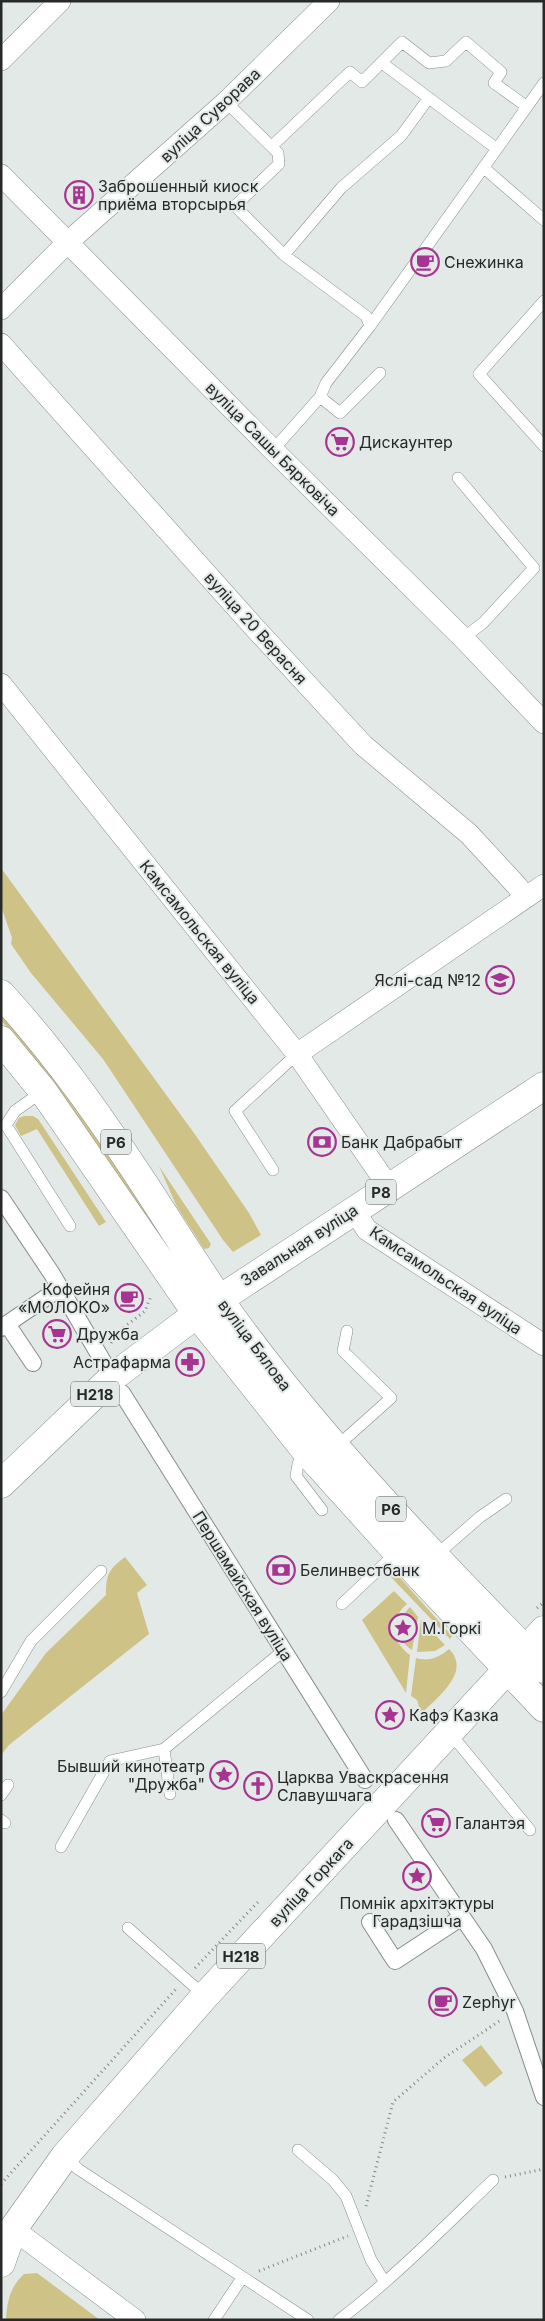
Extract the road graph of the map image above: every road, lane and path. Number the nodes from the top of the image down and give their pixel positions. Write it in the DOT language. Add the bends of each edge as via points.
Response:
graph roads {
  1 [pos="60,1"];
  2 [pos="329,1"];
  3 [pos="1,60"];
  4 [pos="382,63"];
  5 [pos="544,83"];
  6 [pos="428,98"];
  7 [pos="226,102"];
  8 [pos="526,106"];
  9 [pos="272,146"];
  10 [pos="497,150"];
  11 [pos="484,168"];
  12 [pos="1,175"];
  13 [pos="543,217"];
  14 [pos="68,242"];
  15 [pos="284,255"];
  16 [pos="544,301"];
  17 [pos="1,308"];
  18 [pos="370,326"];
  19 [pos="1,344"];
  20 [pos="380,373"];
  21 [pos="320,397"];
  22 [pos="544,446"];
  23 [pos="273,450"];
  24 [pos="458,478"];
  25 [pos="463,638"];
  26 [pos="1,684"];
  27 [pos="544,723"];
  28 [pos="544,885"];
  29 [pos="525,897"];
  30 [pos="1,994"];
  31 [pos="1,1040"];
  32 [pos="297,1054"];
  33 [pos="544,1086"];
  34 [pos="43,1091"];
  35 [pos="273,1170"];
  36 [pos="389,1187"];
  37 [pos="1,1198"];
  38 [pos="354,1209"];
  39 [pos="70,1226"];
  40 [pos="60,1288"];
  41 [pos="151,1296"];
  42 [pos="219,1298"];
  43 [pos="197,1314"];
  44 [pos="4,1326"];
  45 [pos="347,1331"];
  46 [pos="544,1345"];
  47 [pos="103,1362"];
  48 [pos="33,1363"];
  49 [pos="122,1393"];
  50 [pos="336,1448"];
  51 [pos="305,1450"];
  52 [pos="1,1484"];
  53 [pos="506,1499"];
  54 [pos="322,1510"];
  55 [pos="397,1552"];
  56 [pos="434,1557"];
  57 [pos="101,1571"];
  58 [pos="342,1604"];
  59 [pos="544,1630"];
  60 [pos="284,1651"];
  61 [pos="525,1663"];
  62 [pos="1,1692"];
  63 [pos="544,1708"];
  64 [pos="450,1732"];
  65 [pos="164,1749"];
  66 [pos="365,1780"];
  67 [pos="8,1785"];
  68 [pos="170,1794"];
  69 [pos="1,1795"];
  70 [pos="396,1820"];
  71 [pos="530,1830"];
  72 [pos="61,1847"];
  73 [pos="462,1917"];
  74 [pos="370,1922"];
  75 [pos="128,1928"];
  76 [pos="205,1996"];
  77 [pos="516,2011"];
  78 [pos="544,2098"];
  79 [pos="298,2150"];
  80 [pos="65,2156"];
  81 [pos="544,2169"];
  82 [pos="493,2180"];
  83 [pos="13,2229"];
  84 [pos="360,2232"];
  85 [pos="1,2263"];
  86 [pos="242,2278"];
  87 [pos="384,2281"];
  88 [pos="135,2320"];
  89 [pos="214,2320"];
  90 [pos="308,2320"];
  91 [pos="339,2320"];
  1 -- 3 [label="street"];
  2 -- 7 [label="street, вуліца Суворава"];
  4 -- 6 [label="lane"];
  4 -- 8 [label="lane" via="402,42 429,63 446,61 466,42 500,72 494,83"];
  4 -- 9 [label="lane" via="362,82 350,72"];
  5 -- 8 [label="lane"];
  6 -- 10 [label="lane"];
  6 -- 15 [label="lane" via="401,136 341,188"];
  7 -- 9 [label="lane"];
  7 -- 14 [label="street, вуліца Суворава"];
  8 -- 10 [label="lane"];
  9 -- 15 [label="lane" via="278,153 279,164 235,206"];
  10 -- 11 [label="lane"];
  11 -- 13 [label="lane"];
  11 -- 18 [label="lane"];
  12 -- 14 [label="street, вуліца Сашы Бярковіча"];
  14 -- 17 [label="street, вуліца Суворава"];
  14 -- 23 [label="street, вуліца Сашы Бярковіча"];
  15 -- 18 [label="lane" via="366,316"];
  16 -- 22 [label="lane" via="479,374"];
  18 -- 21 [label="lane" via="326,382"];
  19 -- 29 [label="street, вуліца 20 Верасня" via="252,626 363,745 469,834"];
  20 -- 21 [label="lane" via="340,413"];
  21 -- 23 [label="lane"];
  23 -- 25 [label="street, вуліца Сашы Бярковіча"];
  24 -- 25 [label="lane" via="534,568 483,623"];
  25 -- 27 [label="street, вуліца Сашы Бярковіча"];
  26 -- 32 [label="street, Камсамольская вуліца"];
  28 -- 29 [label="street"];
  29 -- 32 [label="street"];
  30 -- 42 [label="main road, вуліца Бялова / Р6" via="105,1125"];
  31 -- 34 [label="main road, вуліца Бялова / Р6"];
  32 -- 35 [label="lane" via="235,1112"];
  32 -- 36 [label="street, Камсамольская вуліца"];
  33 -- 36 [label="main road, Завальная вуліца / Р8"];
  34 -- 39 [label="lane" via="15,1112 6,1125"];
  34 -- 43 [label="main road, вуліца Бялова / Р6"];
  36 -- 38 [label="main road, Завальная вуліца / Р8"];
  37 -- 40 [label="street"];
  38 -- 42 [label="main road, Завальная вуліца / Р8"];
  38 -- 46 [label="street, Камсамольская вуліца" via="367,1230"];
  40 -- 44 [label="street"];
  40 -- 47 [label="street"];
  41 -- 47 [label="path" via="144,1311 118,1332"];
  42 -- 43 [label="main road, Завальная вуліца / Р8"];
  42 -- 50 [label="main road, вуліца Бялова / Р6"];
  43 -- 51 [label="main road, вуліца Бялова / Р6"];
  43 -- 52 [label="main road, Завальная вуліца / Н218" via="113,1377"];
  44 -- 48 [label="street"];
  45 -- 50 [label="lane" via="343,1351 391,1398"];
  49 -- 60 [label="street, Першамайская вуліца"];
  50 -- 56 [label="main road, вуліца Бялова / Р6"];
  51 -- 54 [label="lane" via="296,1476"];
  51 -- 55 [label="main road, вуліца Бялова / Р6"];
  53 -- 56 [label="lane"];
  55 -- 58 [label="lane"];
  55 -- 61 [label="main road, вуліца Бялова / Р6"];
  56 -- 61 [label="main road, вуліца Бялова / Р6"];
  57 -- 62 [label="lane" via="31,1641"];
  59 -- 61 [label="main road, вуліца Горкага"];
  60 -- 65 [label="lane"];
  60 -- 66 [label="street, Першамайская вуліца"];
  61 -- 63 [label="main road, вуліца Бялова / Р6"];
  61 -- 64 [label="main road, вуліца Горкага / Н218"];
  64 -- 71 [label="lane"];
  64 -- 76 [label="main road, вуліца Горкага / Н218"];
  65 -- 68 [label="lane"];
  65 -- 72 [label="lane" via="110,1761"];
  67 -- 69 [label="lane"];
  70 -- 73 [label="street"];
  73 -- 74 [label="street" via="396,1961"];
  73 -- 77 [label="street" via="484,1949"];
  75 -- 76 [label="lane"];
  76 -- 80 [label="main road, вуліца Горкага / Н218"];
  77 -- 78 [label="street"];
  77 -- 84 [label="path" via="444,2058 393,2102"];
  79 -- 84 [label="lane" via="333,2180 346,2196"];
  80 -- 83 [label="main road, вуліца Горкага / Н218"];
  80 -- 86 [label="lane" via="78,2169"];
  81 -- 82 [label="path"];
  82 -- 87 [label="lane"];
  83 -- 85 [label="main road, вуліца Горкага / Н218"];
  83 -- 88 [label="street"];
  84 -- 86 [label="path"];
  84 -- 87 [label="lane"];
  86 -- 89 [label="lane"];
  86 -- 90 [label="lane"];
  87 -- 91 [label="lane"];
}
